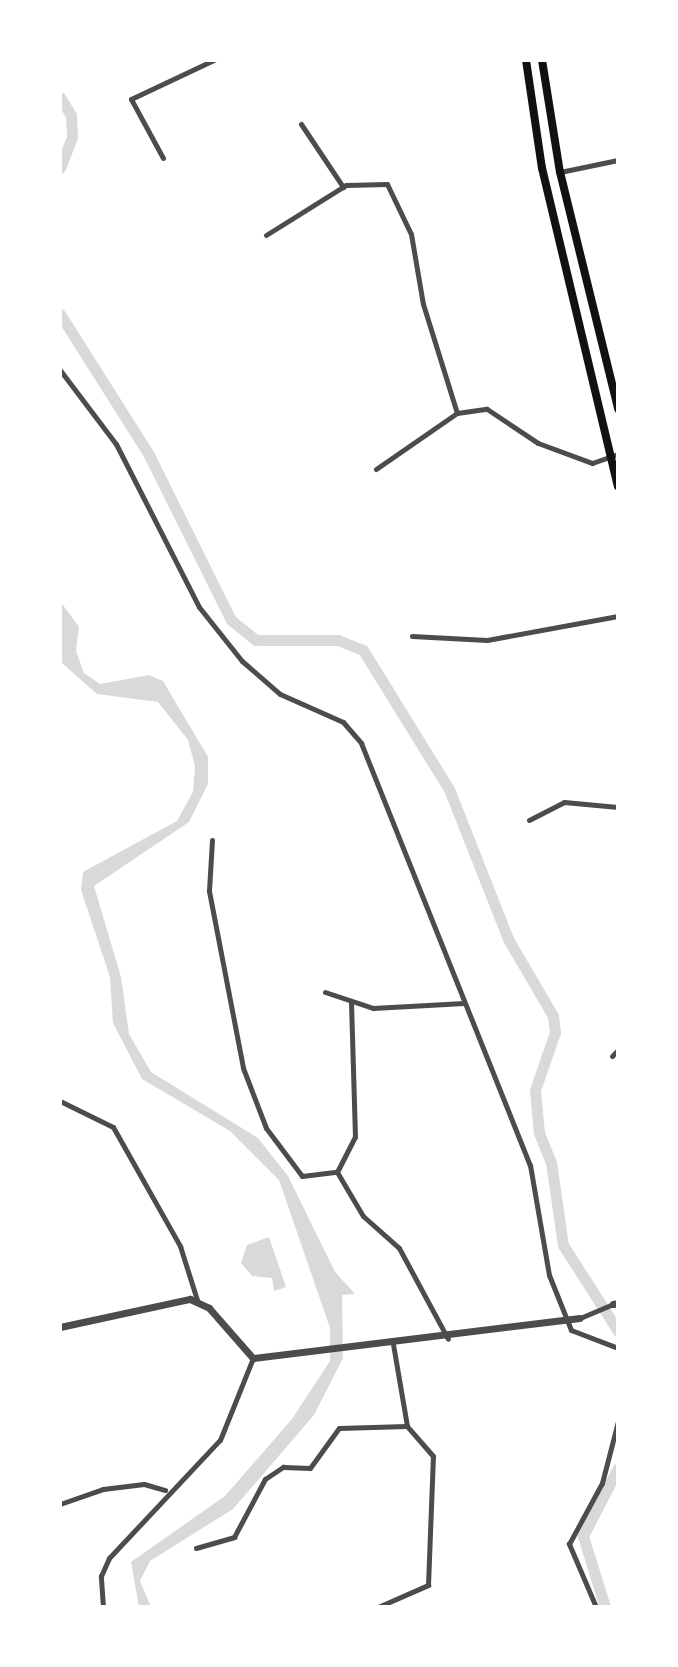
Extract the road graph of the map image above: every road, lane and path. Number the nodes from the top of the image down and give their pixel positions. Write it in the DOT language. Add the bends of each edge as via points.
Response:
graph roads {
  1 [pos="214,60"];
  2 [pos="526,60"];
  3 [pos="542,60"];
  4 [pos="301,124"];
  5 [pos="163,158"];
  6 [pos="618,160"];
  7 [pos="560,172"];
  8 [pos="343,187"];
  9 [pos="266,235"];
  10 [pos="60,370"];
  11 [pos="618,409"];
  12 [pos="457,413"];
  13 [pos="614,456"];
  14 [pos="376,469"];
  15 [pos="618,486"];
  16 [pos="618,616"];
  17 [pos="412,636"];
  18 [pos="618,807"];
  19 [pos="529,820"];
  20 [pos="212,840"];
  21 [pos="325,992"];
  22 [pos="351,1001"];
  23 [pos="464,1003"];
  24 [pos="618,1050"];
  25 [pos="612,1056"];
  26 [pos="60,1101"];
  27 [pos="337,1172"];
  28 [pos="197,1300"];
  29 [pos="616,1304"];
  30 [pos="580,1318"];
  31 [pos="568,1321"];
  32 [pos="60,1327"];
  33 [pos="448,1339"];
  34 [pos="393,1344"];
  35 [pos="618,1348"];
  36 [pos="253,1358"];
  37 [pos="618,1421"];
  38 [pos="407,1426"];
  39 [pos="165,1490"];
  40 [pos="60,1504"];
  41 [pos="196,1548"];
  42 [pos="103,1607"];
  43 [pos="378,1607"];
  44 [pos="596,1607"];
  1 -- 5 [label="street" via="131,99"];
  2 -- 13 [label="main road" via="542,168"];
  3 -- 7 [label="main road"];
  4 -- 8 [label="street"];
  6 -- 7 [label="street"];
  7 -- 11 [label="main road"];
  8 -- 9 [label="street"];
  8 -- 12 [label="street" via="387,184 411,234 423,304"];
  10 -- 23 [label="street" via="116,444 199,607 242,661 280,694 343,722 361,743"];
  12 -- 13 [label="street" via="487,409 538,443 592,463"];
  12 -- 14 [label="street"];
  13 -- 15 [label="main road"];
  16 -- 17 [label="street" via="487,640"];
  18 -- 19 [label="street" via="564,802"];
  20 -- 27 [label="street" via="209,891 243,1068 266,1128 302,1176"];
  21 -- 22 [label="street"];
  22 -- 23 [label="street" via="413,1009"];
  22 -- 27 [label="street" via="355,1137"];
  23 -- 31 [label="street" via="530,1165 549,1275"];
  24 -- 25 [label="street"];
  26 -- 28 [label="street" via="113,1127 180,1246"];
  27 -- 33 [label="street" via="363,1216 399,1248"];
  28 -- 32 [label="street"];
  28 -- 36 [label="street"];
  29 -- 30 [label="street"];
  30 -- 31 [label="street"];
  31 -- 33 [label="street"];
  31 -- 35 [label="street" via="577,1335"];
  33 -- 34 [label="street"];
  34 -- 36 [label="street"];
  34 -- 38 [label="street"];
  36 -- 39 [label="street" via="220,1440"];
  37 -- 44 [label="street" via="602,1483 569,1544"];
  38 -- 41 [label="street" via="339,1428 310,1468 283,1467 265,1479 234,1537"];
  38 -- 43 [label="street" via="433,1456 428,1585"];
  39 -- 40 [label="street" via="130,1485"];
  39 -- 42 [label="street" via="109,1558 101,1576"];
}
